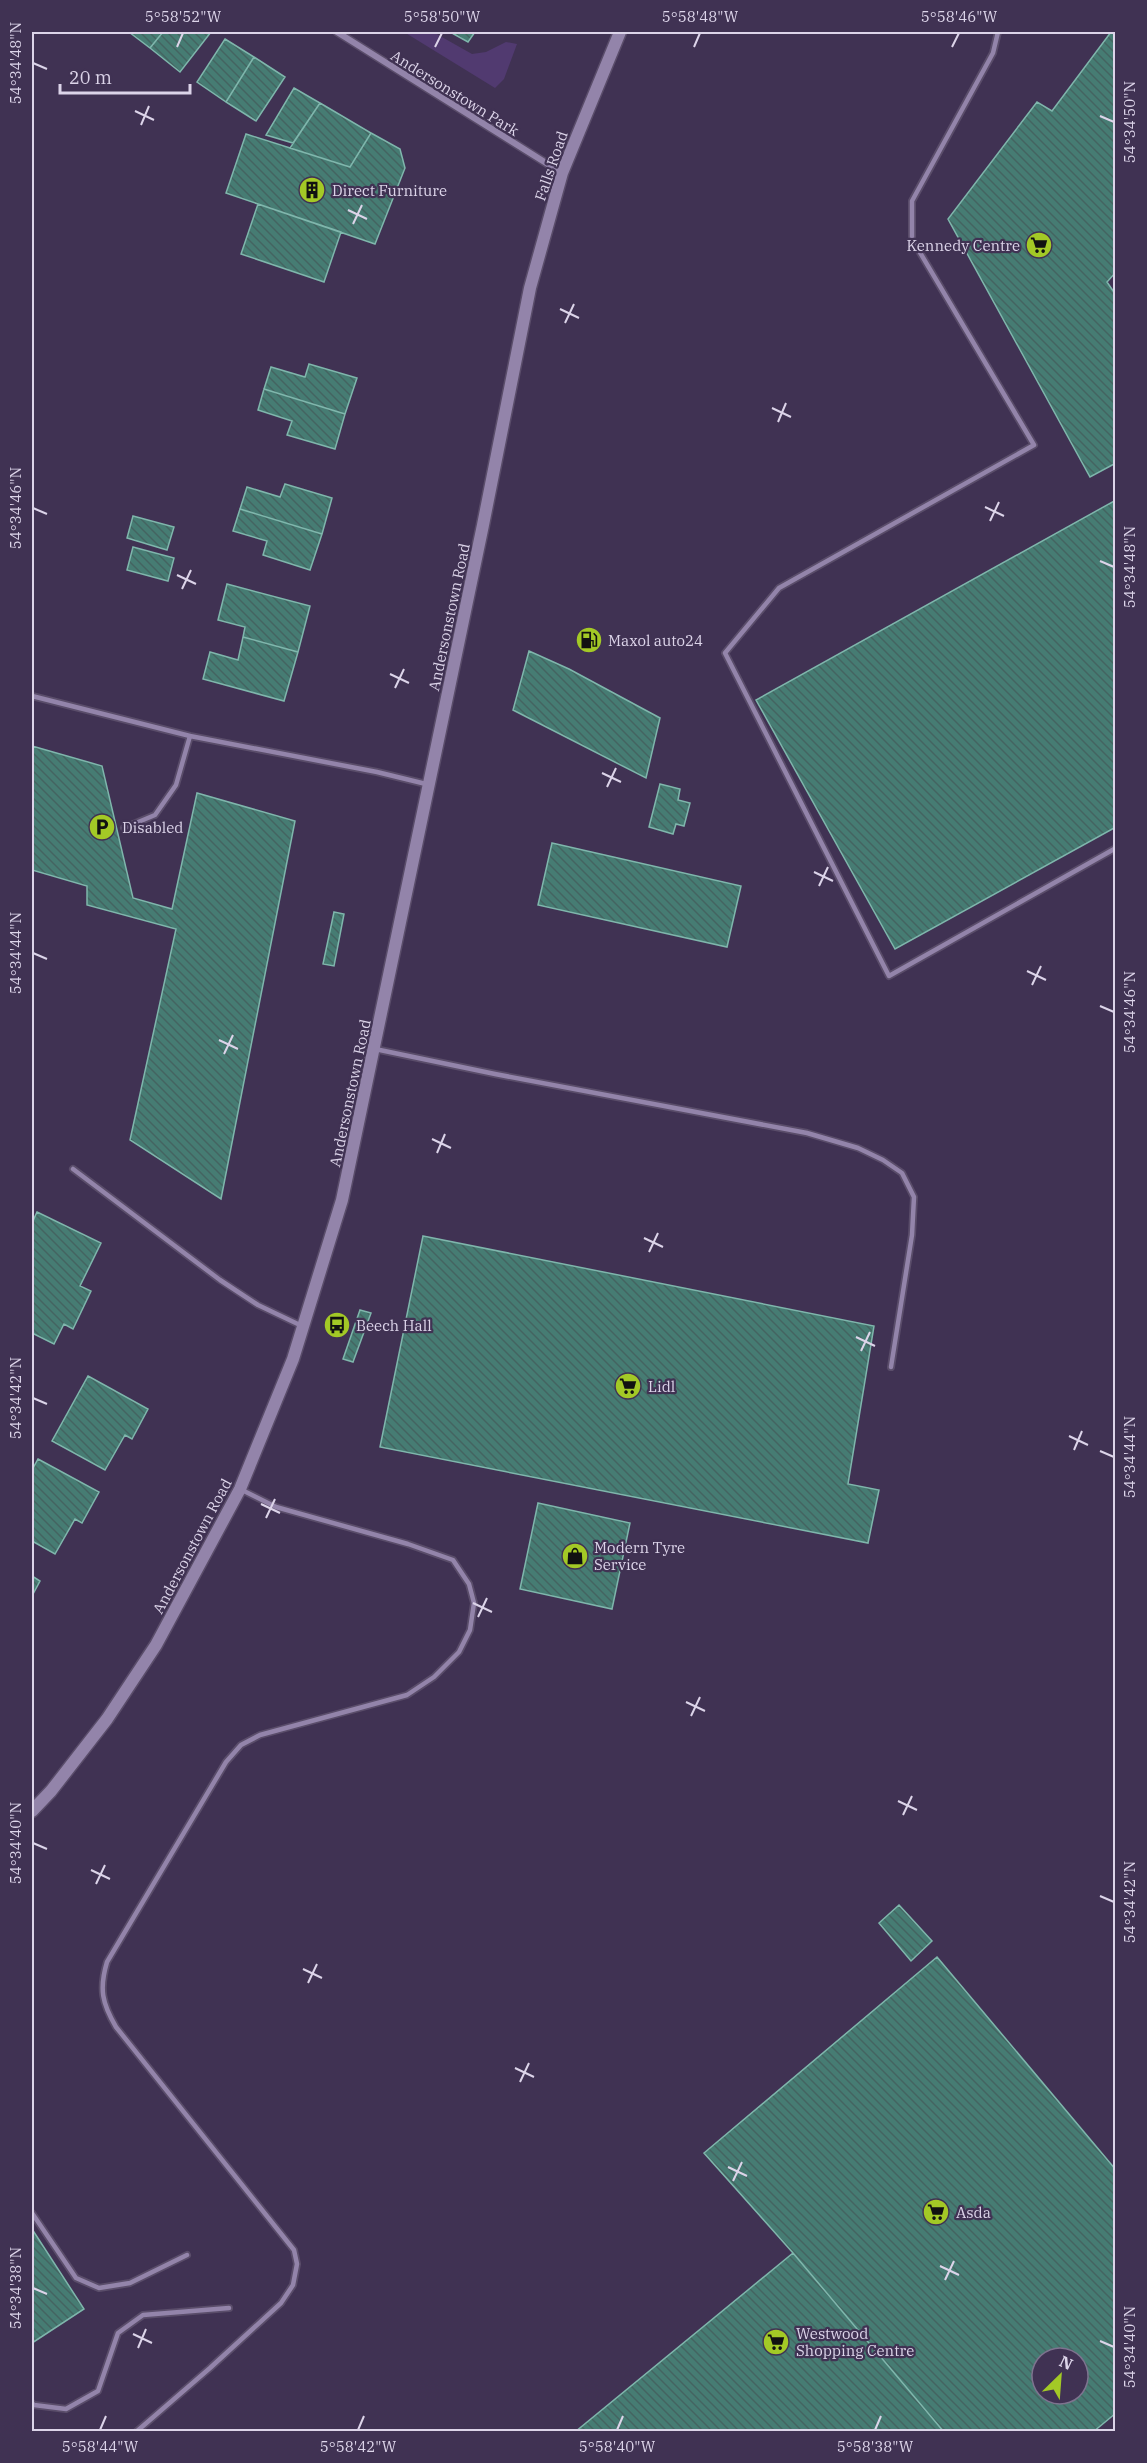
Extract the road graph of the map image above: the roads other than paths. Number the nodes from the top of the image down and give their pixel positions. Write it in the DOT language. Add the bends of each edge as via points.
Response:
graph roads {
  1 [pos="337,32"];
  2 [pos="620,32"];
  3 [pos="998,32"];
  4 [pos="562,173"];
  5 [pos="525,315"];
  6 [pos="32,696"];
  7 [pos="190,736"];
  8 [pos="429,785"];
  9 [pos="124,828"];
  10 [pos="1116,848"];
  11 [pos="375,1049"];
  12 [pos="73,1169"];
  13 [pos="303,1326"];
  14 [pos="891,1367"];
  15 [pos="240,1489"];
  16 [pos="32,1811"];
  17 [pos="32,2213"];
  18 [pos="187,2255"];
  19 [pos="229,2307"];
  20 [pos="32,2403"];
  21 [pos="136,2432"];
  1 -- 4 [label="street, Andersonstown Park"];
  2 -- 4 [label="main road, Falls Road"];
  3 -- 10 [label="lane" via="993,53 912,201 912,239 1034,446 779,588 725,652 889,976"];
  4 -- 5 [label="main road, Falls Road"];
  5 -- 8 [label="main road, Andersonstown Road"];
  6 -- 7 [label="lane"];
  7 -- 8 [label="lane"];
  7 -- 9 [label="lane" via="176,785 155,815"];
  8 -- 11 [label="main road, Andersonstown Road"];
  11 -- 13 [label="main road, Andersonstown Road" via="342,1200"];
  11 -- 14 [label="lane" via="807,1133 883,1160 902,1173 914,1197 912,1235"];
  12 -- 13 [label="lane" via="220,1280 258,1305"];
  13 -- 15 [label="main road, Andersonstown Road" via="273,1412"];
  15 -- 16 [label="main road, Andersonstown Road" via="156,1645 107,1719"];
  15 -- 21 [label="lane" via="276,1507 453,1560 474,1603 470,1630 459,1652 434,1677 407,1695 260,1735 241,1745 226,1762 107,1962 101,1982 105,2009 116,2027 294,2250 297,2264 293,2285 281,2303"];
  17 -- 18 [label="lane" via="76,2278 99,2288 130,2283"];
  19 -- 20 [label="lane" via="143,2315 118,2332 98,2391 66,2409"];
}
